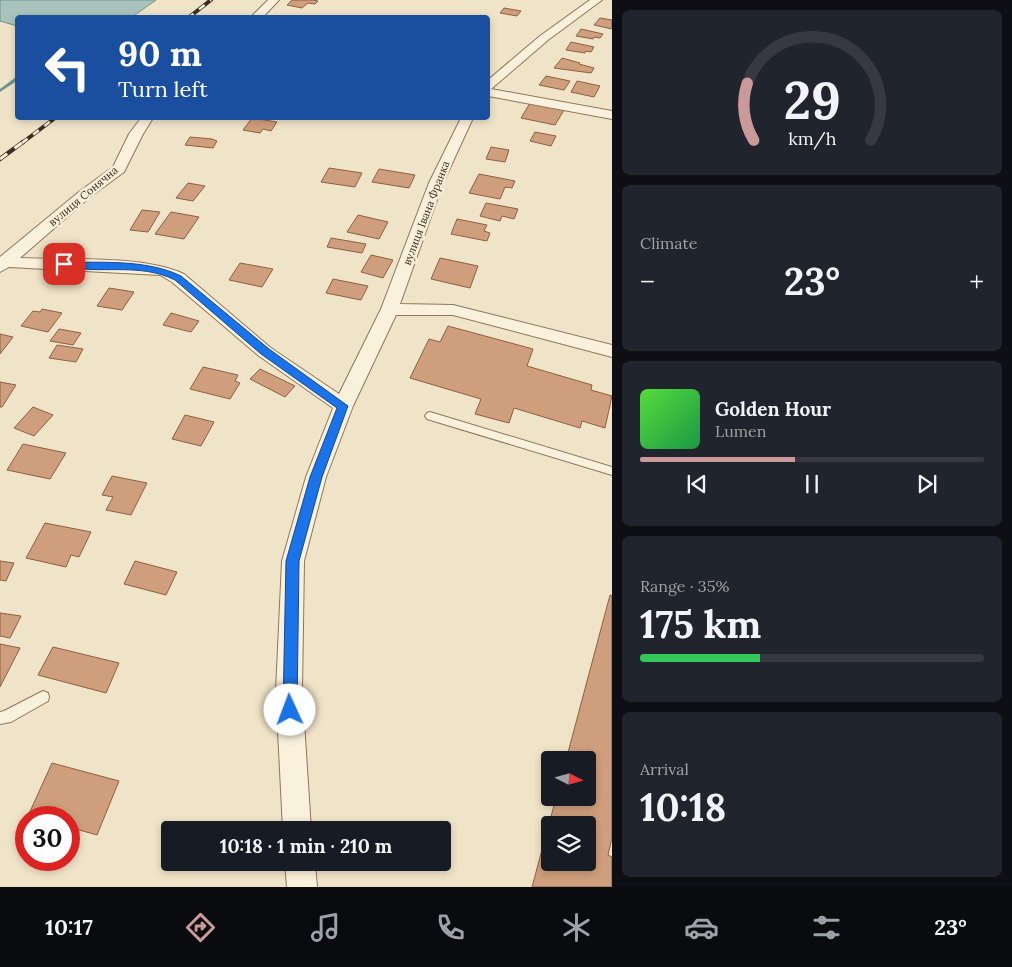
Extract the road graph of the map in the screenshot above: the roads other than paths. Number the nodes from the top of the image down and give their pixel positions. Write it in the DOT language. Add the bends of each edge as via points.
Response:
graph roads {
  1 [pos="274,0"];
  2 [pos="597,0"];
  3 [pos="258,15"];
  4 [pos="490,84"];
  5 [pos="490,92"];
  6 [pos="612,115"];
  7 [pos="146,120"];
  8 [pos="466,120"];
  9 [pos="2,264"];
  10 [pos="390,309"];
  11 [pos="612,352"];
  12 [pos="343,406"];
  13 [pos="430,416"];
  14 [pos="612,471"];
  15 [pos="43,697"];
  16 [pos="0,718"];
  17 [pos="296,821"];
  18 [pos="301,871"];
  19 [pos="302,887"];
  1 -- 3 [label="street"];
  2 -- 4 [label="street" via="544,38"];
  5 -- 6 [label="street"];
  7 -- 9 [label="street, вулиця Сонячна" via="118,169"];
  8 -- 10 [label="street, вулиця Івана Франка" via="436,183"];
  9 -- 12 [label="street" via="164,271 178,278 265,352"];
  10 -- 11 [label="street" via="453,310"];
  10 -- 12 [label="street, вулиця Івана Франка"];
  12 -- 17 [label="street, вулиця Івана Франка" via="316,477 293,561 289,691"];
  13 -- 14 [label="lane"];
  15 -- 16 [label="lane"];
  18 -- 19 [label="street"];
}
